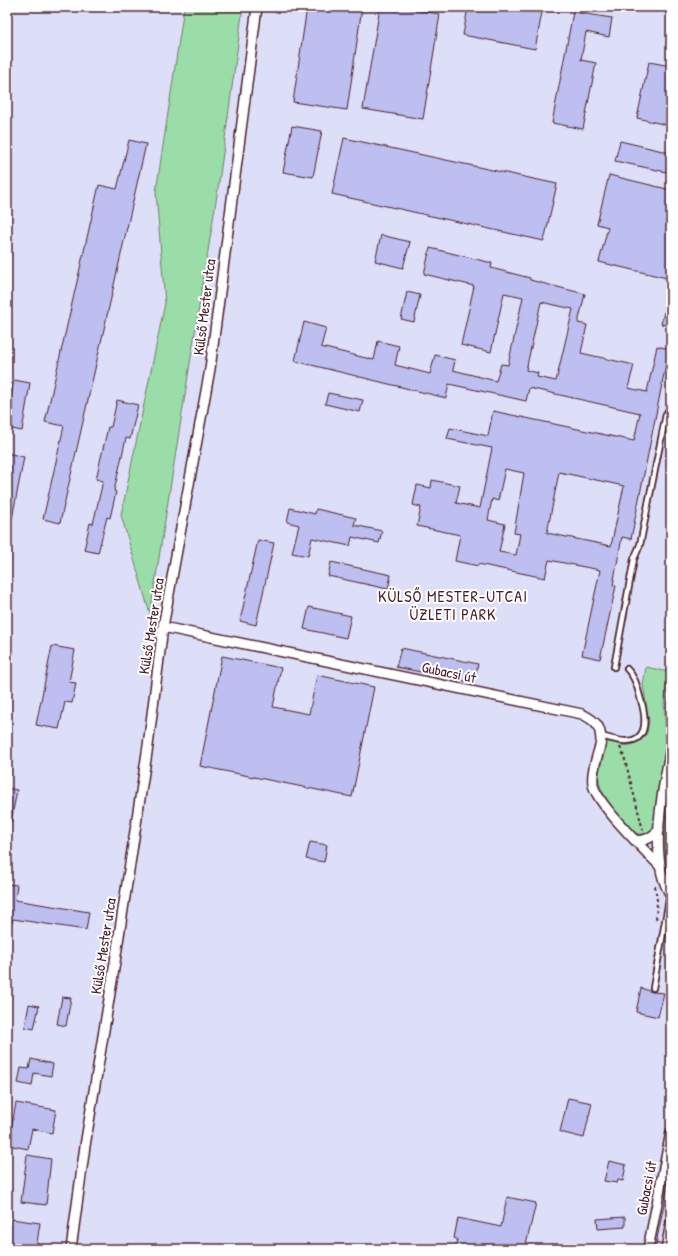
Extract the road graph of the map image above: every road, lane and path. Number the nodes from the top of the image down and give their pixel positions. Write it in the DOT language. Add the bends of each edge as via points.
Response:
graph roads {
  1 [pos="257,7"];
  2 [pos="671,407"];
  3 [pos="164,627"];
  4 [pos="614,667"];
  5 [pos="627,669"];
  6 [pos="601,736"];
  7 [pos="671,748"];
  8 [pos="671,794"];
  9 [pos="661,808"];
  10 [pos="659,830"];
  11 [pos="635,840"];
  12 [pos="660,866"];
  13 [pos="671,895"];
  14 [pos="653,988"];
  15 [pos="671,1132"];
  16 [pos="671,1222"];
  17 [pos="71,1249"];
  18 [pos="648,1249"];
  19 [pos="666,1249"];
  1 -- 3 [label="street, Külső Mester utca" via="210,369"];
  2 -- 4 [label="lane" via="666,414 640,545 634,559"];
  3 -- 6 [label="street, Gubacsi út" via="582,714 596,724"];
  3 -- 17 [label="street, Külső Mester utca"];
  5 -- 6 [label="lane" via="633,676 644,708 645,725 638,737 632,740"];
  6 -- 11 [label="street" via="593,776 595,793"];
  7 -- 9 [label="street"];
  8 -- 9 [label="street"];
  9 -- 10 [label="street"];
  10 -- 11 [label="street" via="647,839"];
  10 -- 12 [label="street"];
  11 -- 12 [label="street"];
  12 -- 13 [label="street" via="662,878"];
  13 -- 14 [label="lane"];
  15 -- 18 [label="street, Gubacsi út"];
  16 -- 19 [label="street, Gubacsi út"];
}
